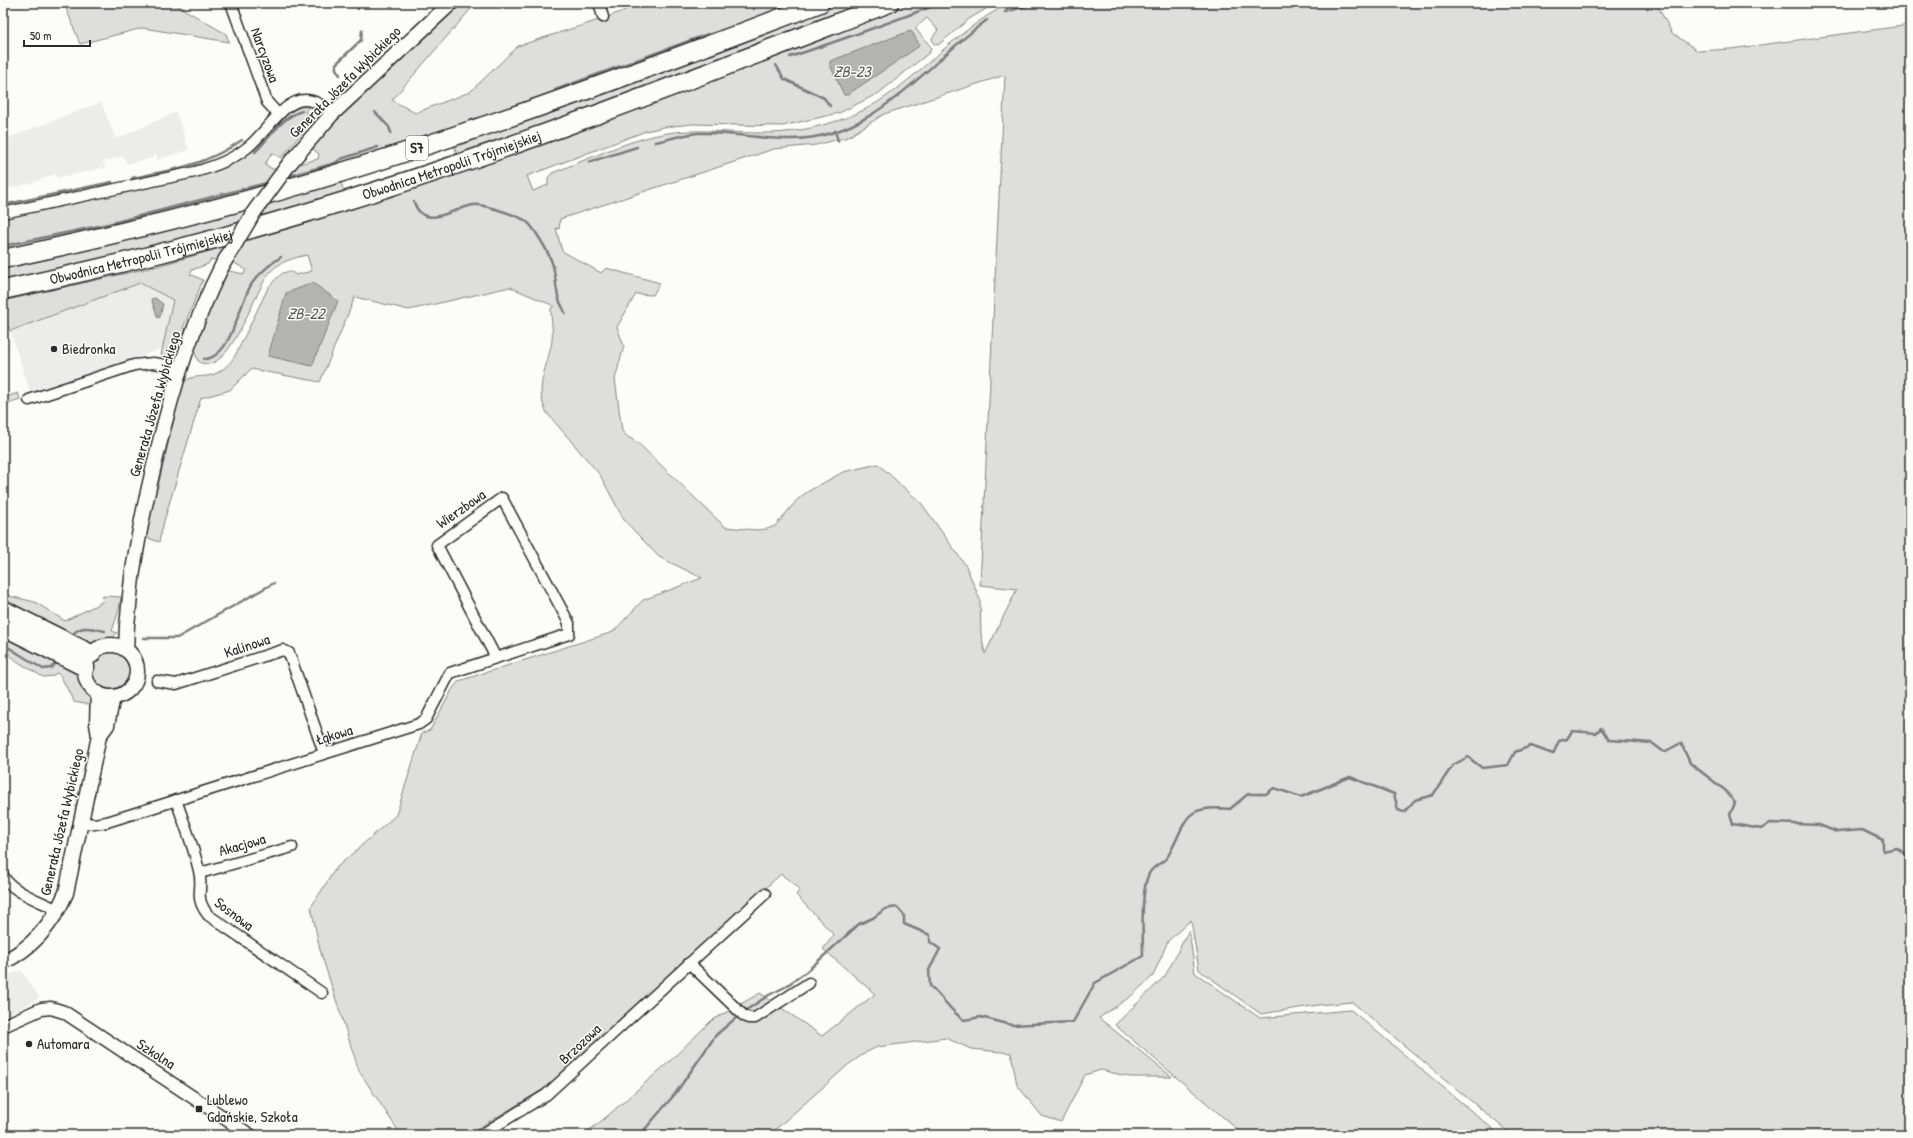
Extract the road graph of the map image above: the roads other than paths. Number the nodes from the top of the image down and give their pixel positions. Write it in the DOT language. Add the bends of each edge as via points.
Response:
graph roads {
  1 [pos="230,3"];
  2 [pos="451,3"];
  3 [pos="599,3"];
  4 [pos="820,3"];
  5 [pos="889,3"];
  6 [pos="604,17"];
  7 [pos="278,114"];
  8 [pos="332,114"];
  9 [pos="3,214"];
  10 [pos="3,259"];
  11 [pos="3,290"];
  12 [pos="180,367"];
  13 [pos="29,400"];
  14 [pos="3,610"];
  15 [pos="3,626"];
  16 [pos="569,634"];
  17 [pos="120,648"];
  18 [pos="496,658"];
  19 [pos="88,661"];
  20 [pos="157,681"];
  21 [pos="98,693"];
  22 [pos="113,697"];
  23 [pos="99,736"];
  24 [pos="324,753"];
  25 [pos="176,800"];
  26 [pos="81,822"];
  27 [pos="292,847"];
  28 [pos="200,873"];
  29 [pos="3,875"];
  30 [pos="765,894"];
  31 [pos="58,910"];
  32 [pos="3,962"];
  33 [pos="689,963"];
  34 [pos="809,983"];
  35 [pos="322,993"];
  36 [pos="3,1026"];
  37 [pos="250,1135"];
  38 [pos="481,1135"];
  1 -- 7 [label="street, Narcyzowa" via="267,102"];
  2 -- 8 [label="main road, Generała Józefa Wybickiego"];
  3 -- 6 [label="street"];
  4 -- 10 [label="highway, Obwodnica Metropolii Trójmiejskiej / S7" via="560,100 331,175 177,219"];
  5 -- 11 [label="highway, Obwodnica Metropolii Trójmiejskiej / S7" via="567,126 347,201 169,252"];
  7 -- 8 [label="street" via="299,100 312,100"];
  7 -- 9 [label="street" via="247,147 220,165"];
  8 -- 12 [label="main road, Generała Józefa Wybickiego, bridge" via="289,164 254,212 212,284"];
  12 -- 13 [label="street" via="153,363 134,365"];
  12 -- 17 [label="main road, Generała Józefa Wybickiego" via="138,540 127,619 128,632"];
  14 -- 19 [label="highway"];
  15 -- 19 [label="highway"];
  16 -- 18 [label="street, Łąkowa"];
  16 -- 18 [label="street, Wierzbowa" via="569,623 502,498 437,545"];
  17 -- 19 [label="main road" via="102,647"];
  17 -- 22 [label="main road" via="134,660 136,674 126,692"];
  18 -- 24 [label="street, Łąkowa" via="450,673 426,719 419,724"];
  19 -- 21 [label="main road" via="86,679"];
  20 -- 24 [label="street, Kalinowa" via="176,684 283,650 289,653"];
  21 -- 22 [label="main road"];
  21 -- 23 [label="main road, Generała Józefa Wybickiego"];
  22 -- 23 [label="main road, Generała Józefa Wybickiego" via="107,725"];
  23 -- 26 [label="main road, Generała Józefa Wybickiego"];
  24 -- 25 [label="street, Łąkowa"];
  25 -- 26 [label="street, Łąkowa" via="107,822"];
  25 -- 28 [label="street, Sosnowa"];
  26 -- 31 [label="main road, Generała Józefa Wybickiego" via="68,886"];
  27 -- 28 [label="street, Akacjowa"];
  28 -- 35 [label="street, Sosnowa" via="201,907 208,915"];
  29 -- 31 [label="street" via="8,882 24,893"];
  30 -- 33 [label="street, Brzozowa"];
  31 -- 32 [label="main road, Generała Józefa Wybickiego" via="48,927 32,943"];
  33 -- 34 [label="street" via="748,1018 755,1018"];
  33 -- 38 [label="street, Brzozowa" via="546,1095"];
  36 -- 37 [label="street, Szkolna" via="41,1009 51,1008 64,1012"];
}
